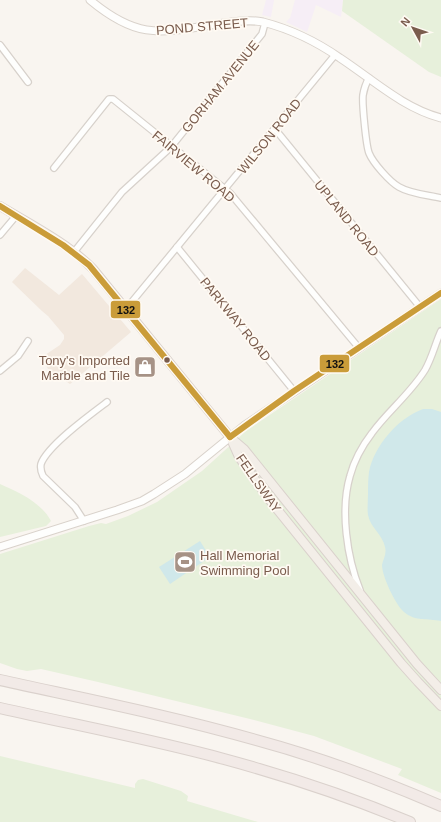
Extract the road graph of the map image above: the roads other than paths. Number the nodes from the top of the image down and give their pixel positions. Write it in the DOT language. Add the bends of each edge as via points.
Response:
graph roads {
  1 [pos="90,0"];
  2 [pos="266,23"];
  3 [pos="0,45"];
  4 [pos="335,54"];
  5 [pos="369,78"];
  6 [pos="28,82"];
  7 [pos="441,118"];
  8 [pos="274,129"];
  9 [pos="172,146"];
  10 [pos="54,168"];
  11 [pos="226,189"];
  12 [pos="441,198"];
  13 [pos="0,206"];
  14 [pos="16,216"];
  15 [pos="0,235"];
  16 [pos="177,247"];
  17 [pos="74,252"];
  18 [pos="441,293"];
  19 [pos="420,307"];
  20 [pos="126,309"];
  21 [pos="441,331"];
  22 [pos="28,341"];
  23 [pos="359,348"];
  24 [pos="0,371"];
  25 [pos="294,391"];
  26 [pos="107,402"];
  27 [pos="230,437"];
  28 [pos="84,521"];
  29 [pos="0,547"];
  30 [pos="362,596"];
  31 [pos="0,680"];
  32 [pos="441,690"];
  33 [pos="441,706"];
  34 [pos="0,708"];
  35 [pos="441,806"];
  36 [pos="410,822"];
  1 -- 2 [label="main road, POND STREET" via="124,24 148,31 239,21"];
  2 -- 4 [label="main road, POND STREET" via="307,39"];
  2 -- 9 [label="street, GORHAM AVENUE" via="262,34"];
  3 -- 6 [label="street"];
  4 -- 5 [label="main road, POND STREET"];
  4 -- 8 [label="street, WILSON ROAD"];
  5 -- 7 [label="main road, POND STREET" via="409,105"];
  5 -- 12 [label="street" via="363,99 371,156 398,186"];
  8 -- 11 [label="street, WILSON ROAD"];
  8 -- 19 [label="street, UPLAND ROAD"];
  9 -- 10 [label="street, FAIRVIEW ROAD" via="111,98"];
  9 -- 11 [label="street, FAIRVIEW ROAD"];
  9 -- 17 [label="street, GORHAM AVENUE" via="122,192"];
  11 -- 16 [label="street, WILSON ROAD"];
  11 -- 23 [label="street, FAIRVIEW ROAD"];
  13 -- 14 [label="main road"];
  14 -- 15 [label="street"];
  14 -- 17 [label="main road"];
  16 -- 20 [label="street, WILSON ROAD"];
  16 -- 25 [label="street, PARKWAY ROAD"];
  17 -- 20 [label="main road" via="89,265"];
  18 -- 19 [label="main road"];
  19 -- 23 [label="main road"];
  20 -- 27 [label="main road"];
  21 -- 30 [label="street" via="424,371 372,433 359,455 350,478 346,509 348,539 354,573"];
  22 -- 24 [label="street" via="18,356"];
  23 -- 25 [label="main road"];
  25 -- 27 [label="main road"];
  26 -- 28 [label="street" via="65,436 44,458 41,466 44,476 75,507"];
  27 -- 28 [label="main road" via="185,474 154,494 126,508"];
  27 -- 30 [label="main road, FELLSWAY" via="244,449"];
  27 -- 33 [label="main road, FELLSWAY" via="239,458 268,498 401,663"];
  28 -- 29 [label="main road"];
  30 -- 32 [label="main road, FELLSWAY"];
  31 -- 35 [label="highway" via="185,721 257,740 353,770"];
  34 -- 36 [label="highway" via="248,765 320,788"];
}
